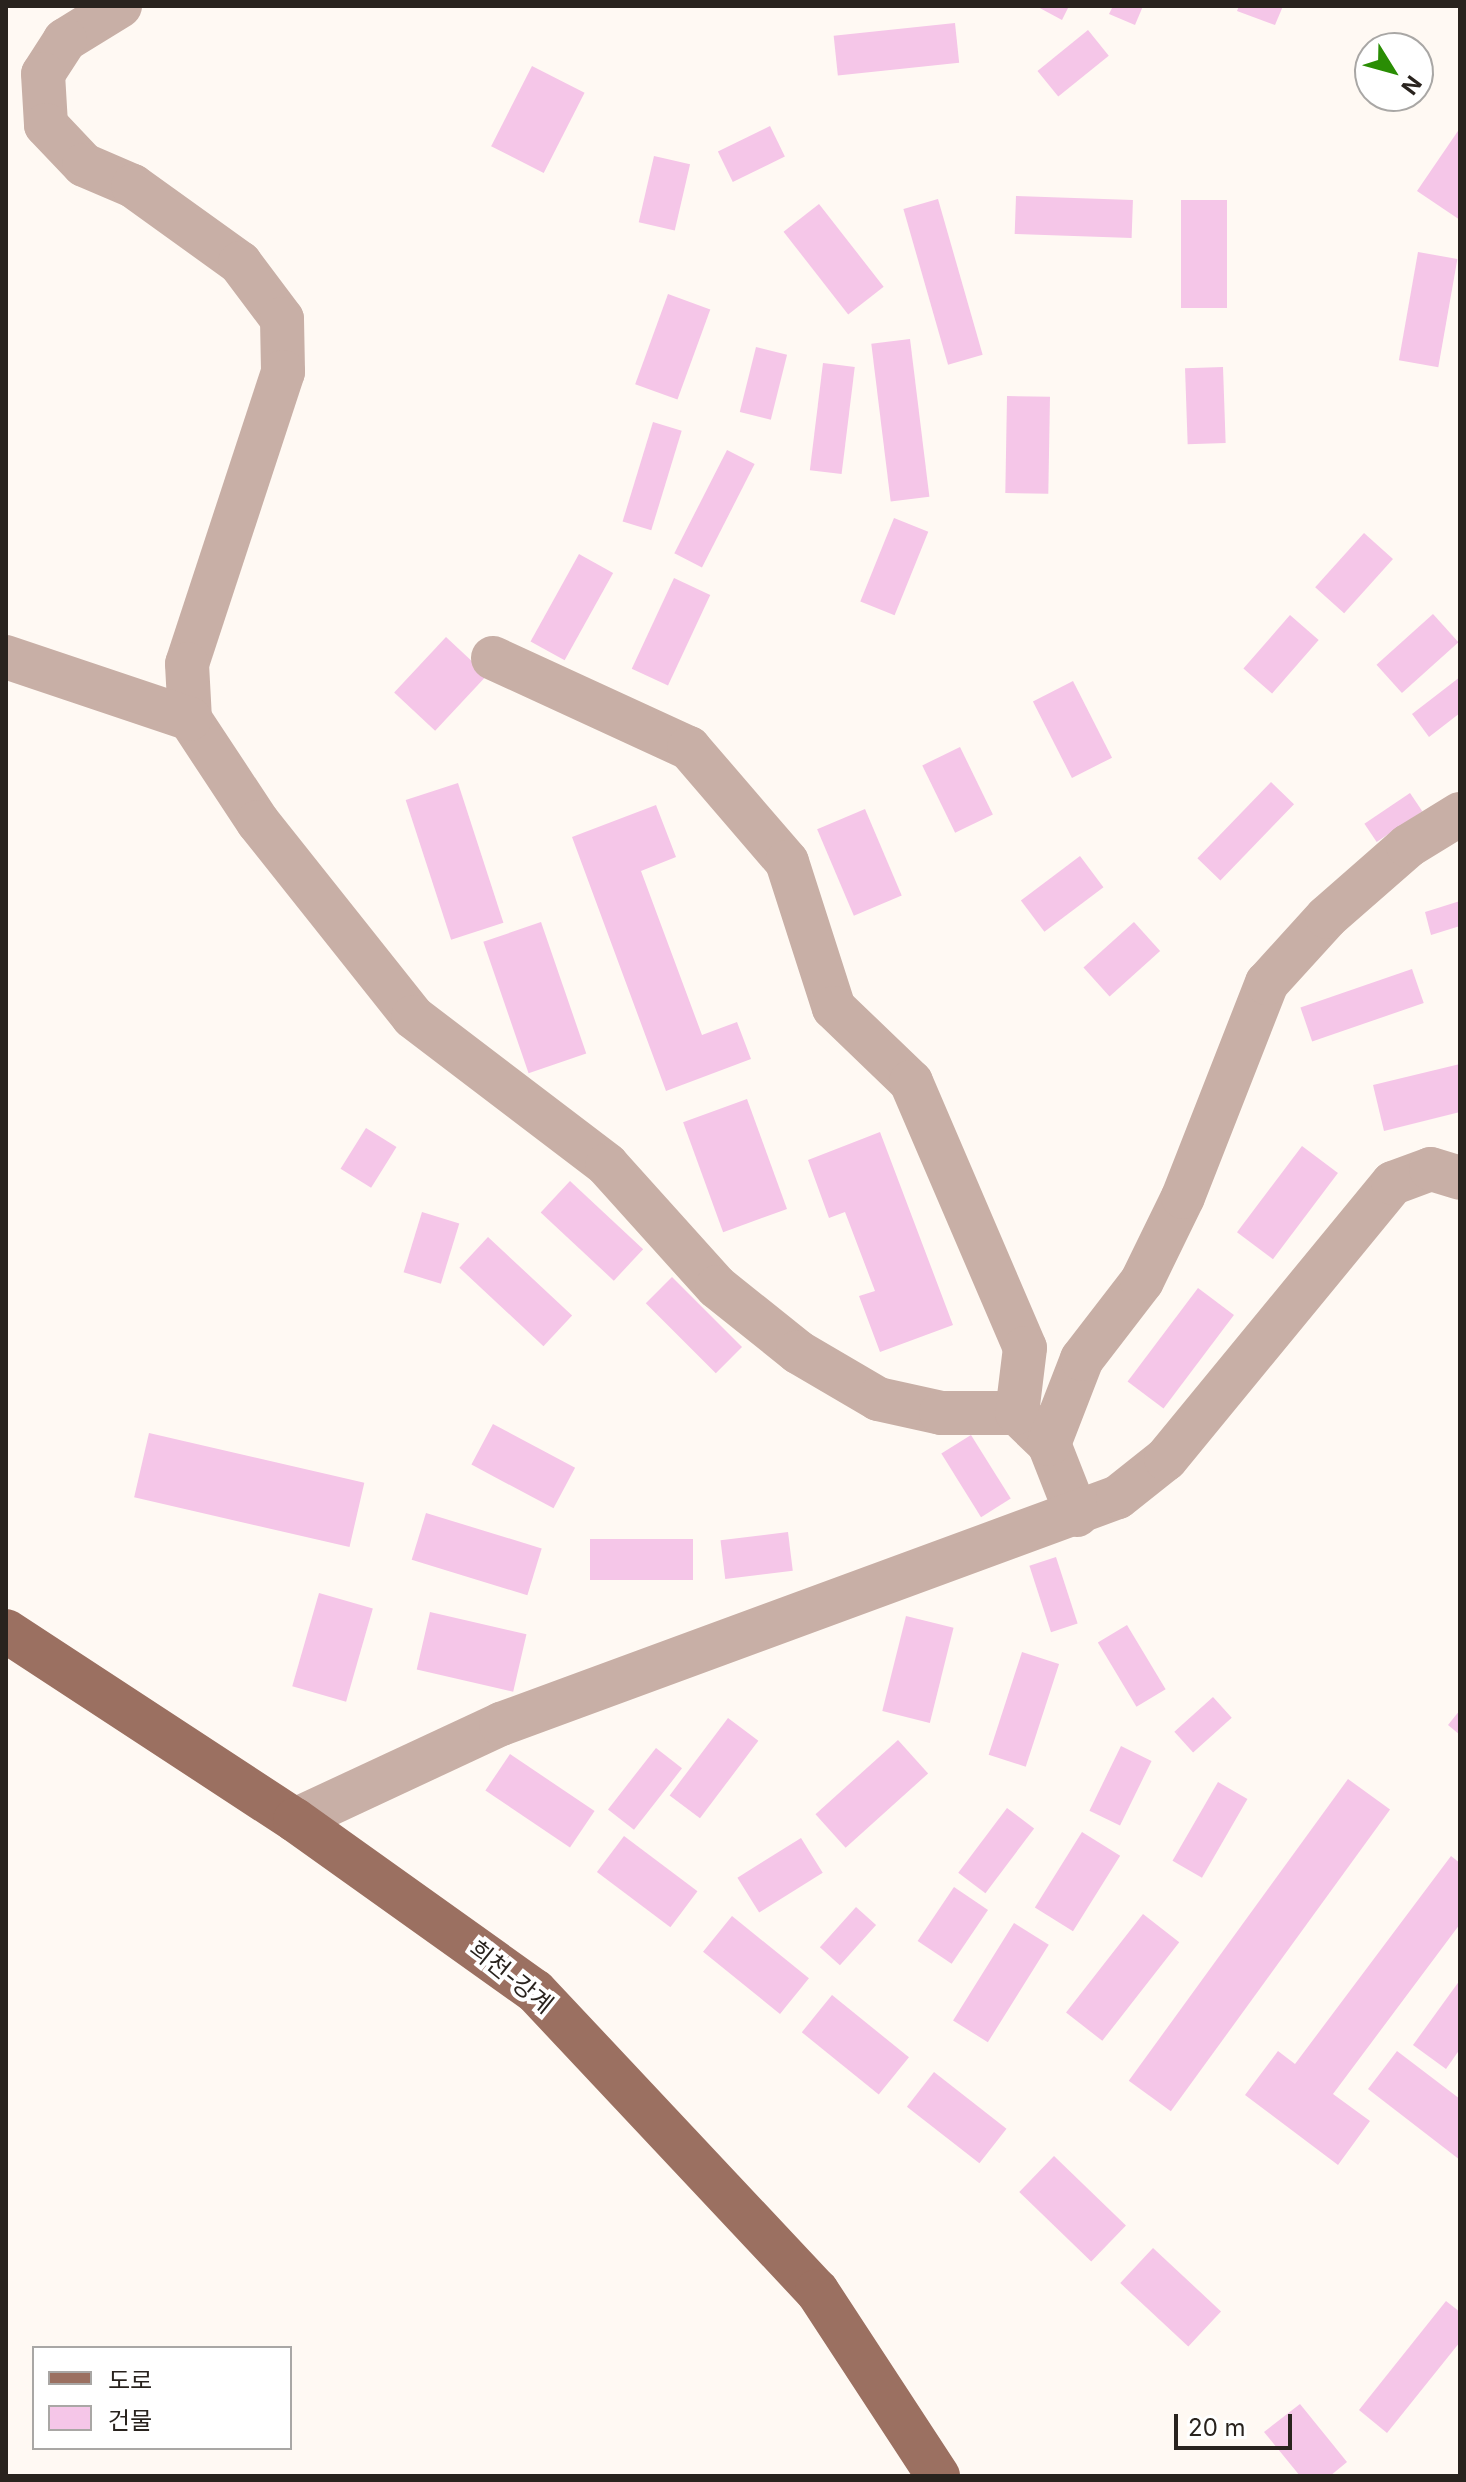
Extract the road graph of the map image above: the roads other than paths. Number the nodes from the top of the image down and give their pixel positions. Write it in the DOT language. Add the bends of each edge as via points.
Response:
graph roads {
  1 [pos="120,6"];
  2 [pos="6,657"];
  3 [pos="493,658"];
  4 [pos="190,719"];
  5 [pos="1460,814"];
  6 [pos="1460,1178"];
  7 [pos="1017,1413"];
  8 [pos="1049,1444"];
  9 [pos="1077,1515"];
  10 [pos="6,1631"];
  11 [pos="295,1820"];
  12 [pos="938,2476"];
  1 -- 4 [label="street" via="65,40 43,74 46,125 84,165 133,186 240,263 282,319 283,372 187,664"];
  2 -- 4 [label="street"];
  3 -- 7 [label="street" via="689,748 787,862 834,1008 911,1082 1025,1348"];
  4 -- 7 [label="street" via="258,822 413,1017 607,1165 717,1287 798,1352 878,1399 941,1413"];
  5 -- 8 [label="street" via="1408,846 1327,917 1267,983 1183,1197 1142,1281 1082,1359"];
  6 -- 9 [label="street" via="1431,1169 1393,1183 1166,1459 1118,1497"];
  7 -- 8 [label="street"];
  8 -- 9 [label="street"];
  9 -- 11 [label="street" via="501,1724"];
  10 -- 11 [label="main road, 희천-강계"];
  11 -- 12 [label="main road, 희천-강계" via="535,1991 817,2291"];
}
